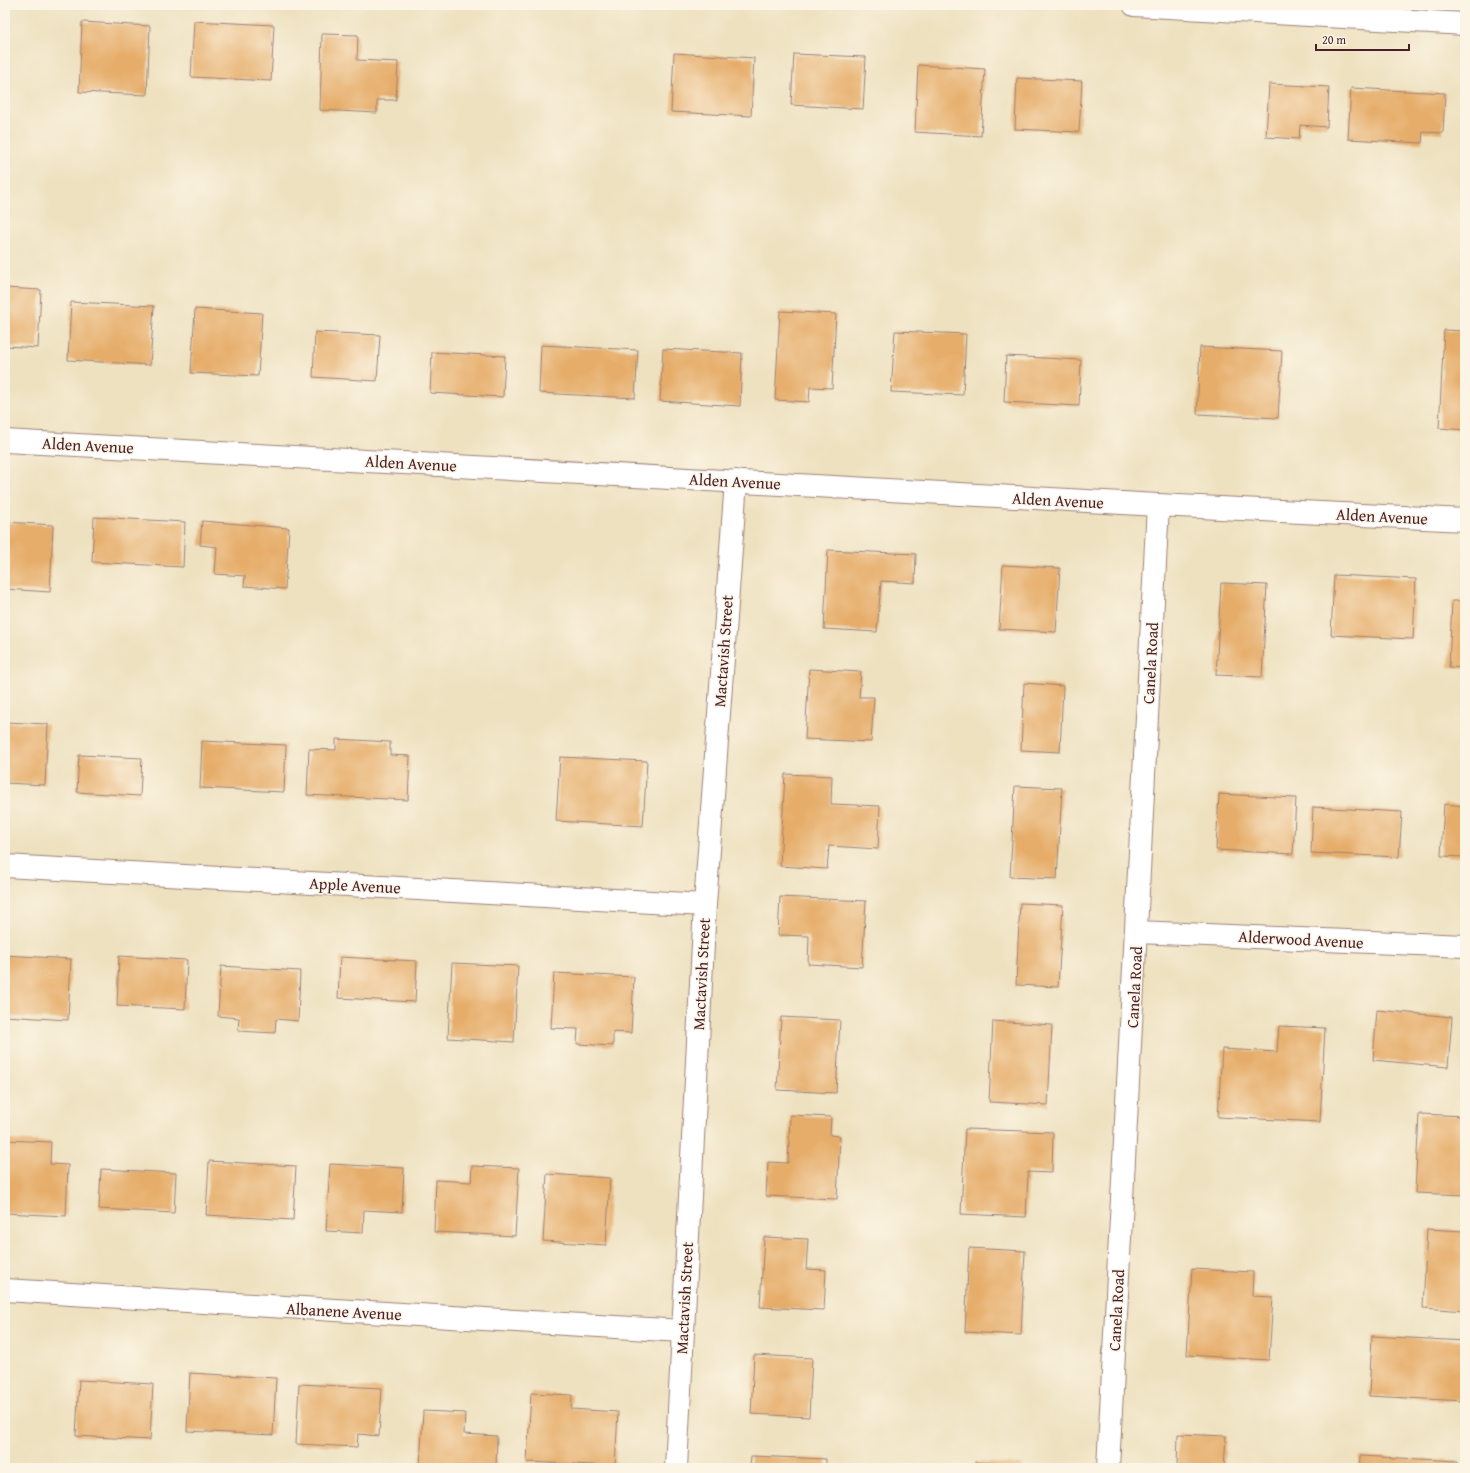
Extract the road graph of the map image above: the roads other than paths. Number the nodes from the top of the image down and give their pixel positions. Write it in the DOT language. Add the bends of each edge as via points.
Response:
graph roads {
  1 [pos="1134,5"];
  2 [pos="1465,24"];
  3 [pos="5,441"];
  4 [pos="736,481"];
  5 [pos="1158,505"];
  6 [pos="1465,520"];
  7 [pos="5,866"];
  8 [pos="705,905"];
  9 [pos="1136,932"];
  10 [pos="1465,946"];
  11 [pos="5,1290"];
  12 [pos="682,1331"];
  13 [pos="676,1468"];
  14 [pos="1108,1468"];
  1 -- 2 [label="street"];
  3 -- 4 [label="street, Alden Avenue"];
  4 -- 5 [label="street, Alden Avenue"];
  4 -- 8 [label="street, Mactavish Street"];
  5 -- 6 [label="street, Alden Avenue"];
  5 -- 9 [label="street, Canela Road"];
  7 -- 8 [label="street, Apple Avenue"];
  8 -- 12 [label="street, Mactavish Street"];
  9 -- 10 [label="street, Alderwood Avenue"];
  9 -- 14 [label="street, Canela Road"];
  11 -- 12 [label="street, Albanene Avenue"];
  12 -- 13 [label="street, Mactavish Street"];
}
